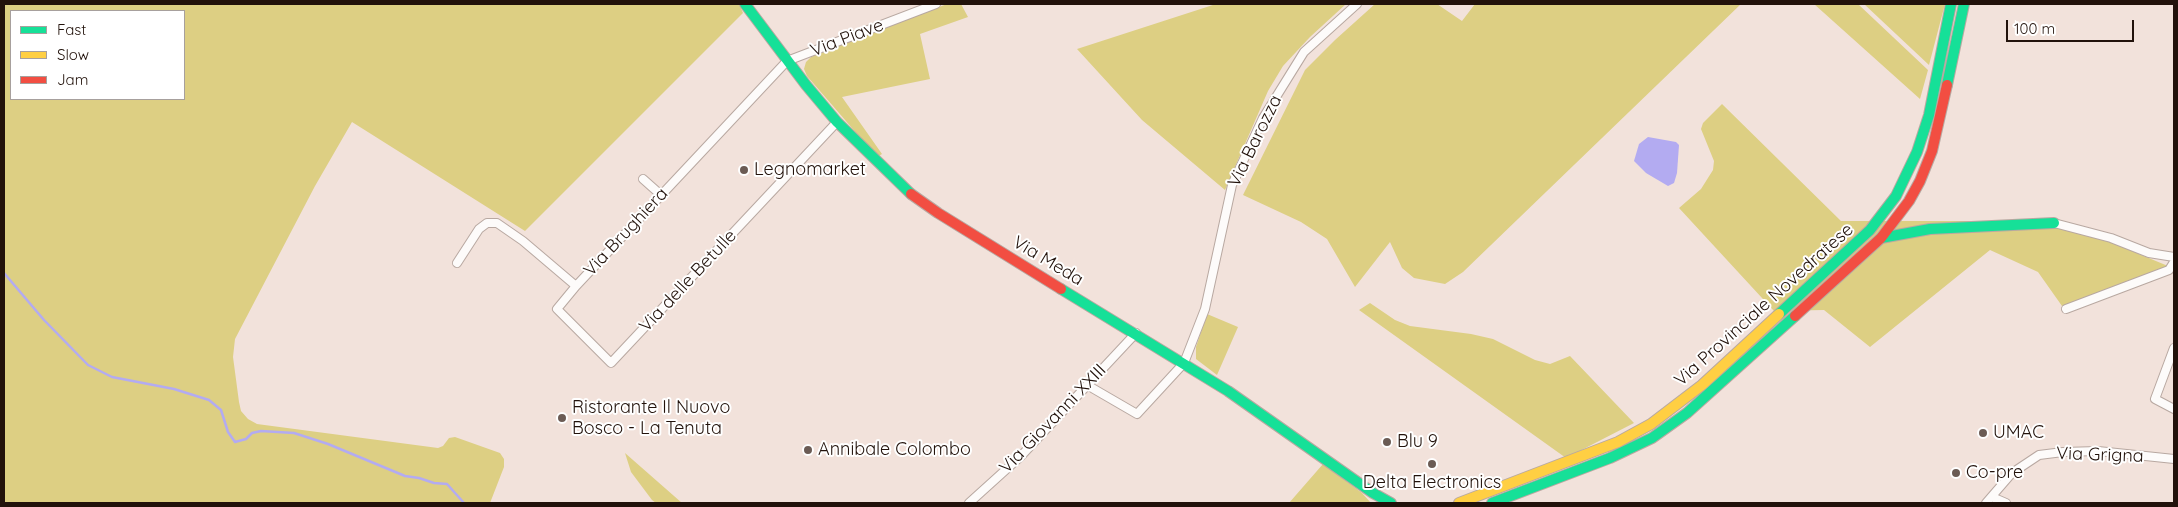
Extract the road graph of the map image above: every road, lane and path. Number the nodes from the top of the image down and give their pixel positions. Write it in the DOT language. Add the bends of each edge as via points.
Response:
graph roads {
  1 [pos="745,4"];
  2 [pos="936,4"];
  3 [pos="1358,4"];
  4 [pos="1951,4"];
  5 [pos="1964,4"];
  6 [pos="787,61"];
  7 [pos="837,122"];
  8 [pos="643,179"];
  9 [pos="660,196"];
  10 [pos="2054,223"];
  11 [pos="1881,238"];
  12 [pos="2174,257"];
  13 [pos="2174,262"];
  14 [pos="457,263"];
  15 [pos="576,286"];
  16 [pos="2066,309"];
  17 [pos="1136,333"];
  18 [pos="2174,348"];
  19 [pos="1184,363"];
  20 [pos="1087,385"];
  21 [pos="2174,409"];
  22 [pos="2174,459"];
  23 [pos="1992,497"];
  24 [pos="1380,500"];
  25 [pos="968,503"];
  26 [pos="1391,503"];
  27 [pos="1459,503"];
  28 [pos="1492,503"];
  29 [pos="1986,503"];
  30 [pos="2006,503"];
  1 -- 6 [label="main road, Via Meda"];
  2 -- 6 [label="street, Via Piave"];
  3 -- 19 [label="street, Via Barozza" via="1304,52 1263,118 1232,185 1205,310"];
  4 -- 27 [label="main road, Via Provinciale Novedratese" via="1929,114 1917,152 1896,196 1870,230 1702,385 1651,424 1558,467"];
  5 -- 11 [label="main road, Via Provinciale Novedratese" via="1932,151 1909,201"];
  6 -- 7 [label="main road, Via Meda"];
  6 -- 9 [label="street, Via Brughiera"];
  7 -- 15 [label="street, Via delle Betulle" via="611,363 557,309"];
  7 -- 17 [label="main road, Via Meda" via="905,189 931,208"];
  8 -- 9 [label="street"];
  9 -- 15 [label="street, Via Brughiera"];
  10 -- 11 [label="main road" via="1930,229"];
  10 -- 12 [label="street" via="2111,238 2149,253"];
  11 -- 28 [label="main road, Via Provinciale Novedratese" via="1694,407 1652,438 1610,458"];
  13 -- 16 [label="street" via="2169,270"];
  14 -- 15 [label="street, Via Brughiera" via="479,229 487,223 497,222"];
  17 -- 19 [label="main road, Via Meda"];
  17 -- 20 [label="street, Via Giovanni XXIII"];
  18 -- 21 [label="street" via="2155,400"];
  19 -- 20 [label="street" via="1135,416"];
  19 -- 24 [label="main road, Via Meda"];
  20 -- 25 [label="street, Via Giovanni XXIII" via="1021,456"];
  22 -- 23 [label="street, Via Grigna" via="2098,451 2039,455 2012,473"];
  23 -- 29 [label="street, Via Grigna"];
  23 -- 30 [label="street"];
  24 -- 26 [label="main road, Via Meda"];
}
